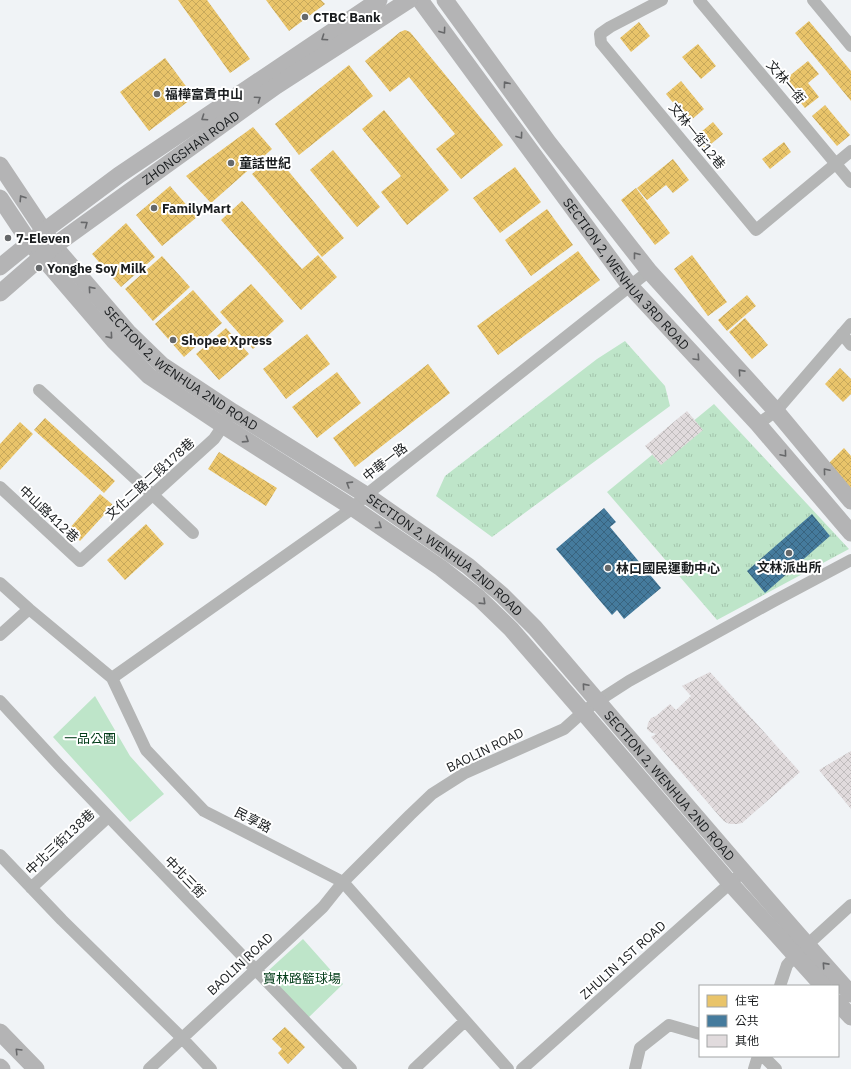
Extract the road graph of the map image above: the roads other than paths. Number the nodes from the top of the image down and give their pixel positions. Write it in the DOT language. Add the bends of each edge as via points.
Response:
graph roads {
  1 [pos="379,0"];
  2 [pos="409,0"];
  3 [pos="420,0"];
  4 [pos="445,0"];
  5 [pos="662,0"];
  6 [pos="699,0"];
  7 [pos="813,0"];
  8 [pos="851,46"];
  9 [pos="851,151"];
  10 [pos="836,164"];
  11 [pos="0,165"];
  12 [pos="851,182"];
  13 [pos="0,198"];
  14 [pos="44,231"];
  15 [pos="30,243"];
  16 [pos="48,251"];
  17 [pos="0,268"];
  18 [pos="649,271"];
  19 [pos="630,286"];
  20 [pos="0,293"];
  21 [pos="851,324"];
  22 [pos="842,334"];
  23 [pos="851,345"];
  24 [pos="39,390"];
  25 [pos="776,411"];
  26 [pos="228,419"];
  27 [pos="758,424"];
  28 [pos="0,487"];
  29 [pos="153,495"];
  30 [pos="366,495"];
  31 [pos="851,500"];
  32 [pos="353,508"];
  33 [pos="193,533"];
  34 [pos="851,533"];
  35 [pos="851,560"];
  36 [pos="80,561"];
  37 [pos="0,583"];
  38 [pos="29,610"];
  39 [pos="0,635"];
  40 [pos="112,678"];
  41 [pos="0,701"];
  42 [pos="598,701"];
  43 [pos="583,712"];
  44 [pos="108,817"];
  45 [pos="0,855"];
  46 [pos="743,872"];
  47 [pos="343,882"];
  48 [pos="730,883"];
  49 [pos="31,888"];
  50 [pos="851,905"];
  51 [pos="801,950"];
  52 [pos="255,970"];
  53 [pos="780,985"];
  54 [pos="821,985"];
  55 [pos="851,994"];
  56 [pos="839,1004"];
  57 [pos="851,1017"];
  58 [pos="465,1021"];
  59 [pos="0,1032"];
  60 [pos="699,1034"];
  61 [pos="182,1038"];
  62 [pos="758,1057"];
  63 [pos="764,1057"];
  64 [pos="0,1067"];
  65 [pos="2,1069"];
  66 [pos="36,1069"];
  67 [pos="149,1069"];
  68 [pos="211,1069"];
  69 [pos="351,1069"];
  70 [pos="414,1069"];
  71 [pos="508,1069"];
  72 [pos="522,1069"];
  73 [pos="635,1069"];
  74 [pos="754,1069"];
  75 [pos="776,1069"];
  1 -- 14 [label="street, ZHONGSHAN ROAD, one-way" via="119,175"];
  16 -- 2 [label="street, ZHONGSHAN ROAD, one-way" via="276,86"];
  3 -- 19 [label="street, SECTION 2, WENHUA 3RD ROAD, one-way"];
  18 -- 4 [label="street, SECTION 2, WENHUA 3RD ROAD, one-way" via="548,142"];
  5 -- 10 [label="street, 文林一街12巷" via="600,34 601,43 756,230"];
  6 -- 10 [label="street, 文林一街"];
  7 -- 8 [label="street"];
  9 -- 10 [label="street"];
  10 -- 12 [label="street, 文林一街"];
  14 -- 11 [label="street, SECTION 2, WENHUA 2ND ROAD, one-way"];
  13 -- 15 [label="street, SECTION 2, WENHUA 2ND ROAD"];
  14 -- 15 [label="street, ZHONGSHAN ROAD"];
  14 -- 16 [label="street, SECTION 2, WENHUA 2ND ROAD"];
  15 -- 16 [label="street, SECTION 2, WENHUA 2ND ROAD"];
  15 -- 17 [label="street, ZHONGSHAN ROAD"];
  16 -- 20 [label="street, ZHONGSHAN ROAD"];
  16 -- 26 [label="street, SECTION 2, WENHUA 2ND ROAD" via="162,365"];
  18 -- 19 [label="street, 中華一路"];
  25 -- 18 [label="street, SECTION 2, WENHUA 3RD ROAD, one-way"];
  19 -- 27 [label="street, SECTION 2, WENHUA 3RD ROAD, one-way"];
  19 -- 30 [label="street, 中華一路"];
  21 -- 22 [label="street"];
  22 -- 23 [label="street"];
  22 -- 25 [label="street"];
  24 -- 29 [label="street"];
  25 -- 27 [label="street"];
  31 -- 25 [label="street, SECTION 2, WENHUA 3RD ROAD, one-way"];
  26 -- 29 [label="street, 文化二路二段178巷" via="214,439"];
  30 -- 26 [label="street, SECTION 2, WENHUA 2ND ROAD, one-way"];
  26 -- 32 [label="street, SECTION 2, WENHUA 2ND ROAD, one-way"];
  27 -- 34 [label="street, SECTION 2, WENHUA 3RD ROAD, one-way"];
  28 -- 36 [label="street, 中山路412巷"];
  29 -- 33 [label="street"];
  29 -- 36 [label="street, 文化二路二段178巷"];
  30 -- 32 [label="street, 中華一路"];
  42 -- 30 [label="street, SECTION 2, WENHUA 2ND ROAD, one-way" via="535,628 502,595 468,566"];
  32 -- 40 [label="street, 中華一路"];
  32 -- 43 [label="street, SECTION 2, WENHUA 2ND ROAD, one-way" via="441,568 479,598 511,629"];
  35 -- 42 [label="street, BAOLIN ROAD" via="629,681"];
  37 -- 38 [label="street, 民享路"];
  38 -- 39 [label="street"];
  38 -- 40 [label="street, 民享路"];
  40 -- 47 [label="street, 民享路" via="146,750 204,811"];
  41 -- 44 [label="street, 中北三街"];
  42 -- 43 [label="street, BAOLIN ROAD"];
  42 -- 46 [label="street, SECTION 2, WENHUA 2ND ROAD"];
  43 -- 47 [label="street, BAOLIN ROAD" via="564,728 465,773 432,794"];
  43 -- 48 [label="street, SECTION 2, WENHUA 2ND ROAD"];
  44 -- 49 [label="street, 中北三街138巷"];
  44 -- 52 [label="street, 中北三街"];
  45 -- 49 [label="street"];
  46 -- 48 [label="street, ZHULIN 1ST ROAD"];
  46 -- 51 [label="street, SECTION 2, WENHUA 2ND ROAD"];
  47 -- 52 [label="street, BAOLIN ROAD" via="323,907"];
  47 -- 58 [label="street, 民享路"];
  48 -- 51 [label="street, SECTION 2, WENHUA 2ND ROAD"];
  48 -- 72 [label="street, ZHULIN 1ST ROAD"];
  49 -- 61 [label="street"];
  50 -- 51 [label="street"];
  51 -- 53 [label="street" via="787,965"];
  51 -- 54 [label="street, SECTION 2, WENHUA 2ND ROAD"];
  55 -- 51 [label="street, SECTION 2, WENHUA 2ND ROAD, one-way"];
  52 -- 61 [label="street, BAOLIN ROAD"];
  52 -- 69 [label="street, 中北三街"];
  56 -- 57 [label="street"];
  58 -- 70 [label="street"];
  58 -- 71 [label="street, 民享路"];
  66 -- 59 [label="street, one-way"];
  60 -- 73 [label="street" via="669,1024 640,1048"];
  61 -- 67 [label="street, BAOLIN ROAD"];
  61 -- 68 [label="street"];
  62 -- 74 [label="street"];
  63 -- 75 [label="street"];
  64 -- 65 [label="street"];
}
